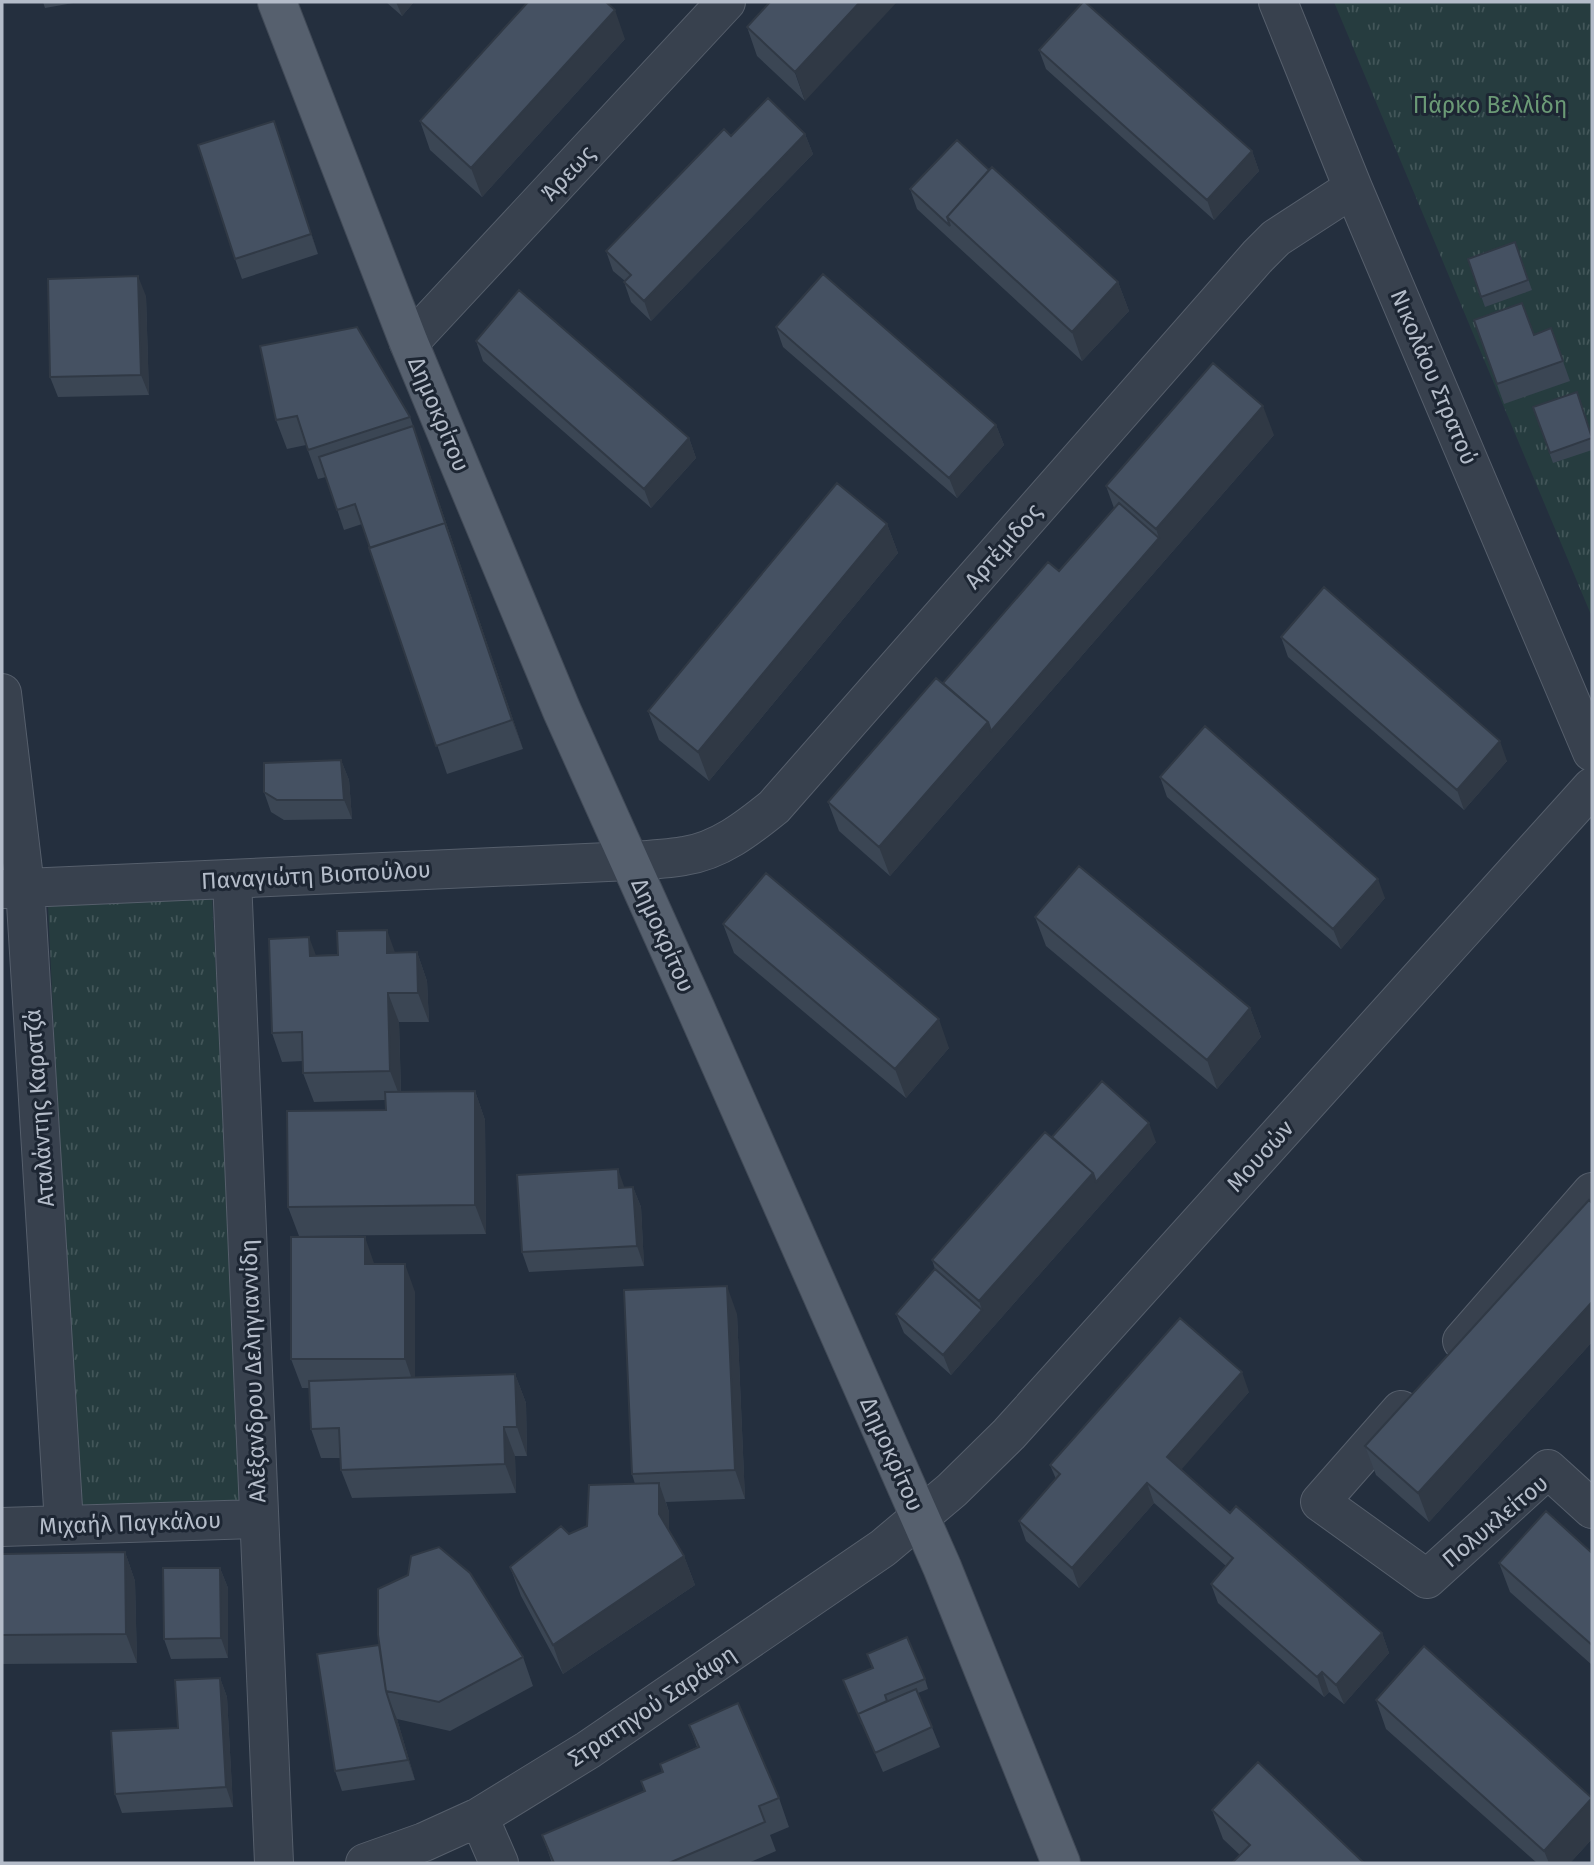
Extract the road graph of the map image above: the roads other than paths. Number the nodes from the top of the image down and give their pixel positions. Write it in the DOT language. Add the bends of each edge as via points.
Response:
graph roads {
  1 [pos="277,2"];
  2 [pos="726,2"];
  3 [pos="1278,2"];
  4 [pos="1353,188"];
  5 [pos="409,343"];
  6 [pos="2,693"];
  7 [pos="1592,752"];
  8 [pos="1592,788"];
  9 [pos="630,861"];
  10 [pos="232,880"];
  11 [pos="13,888"];
  12 [pos="1592,1192"];
  13 [pos="1592,1509"];
  14 [pos="920,1517"];
  15 [pos="259,1519"];
  16 [pos="64,1524"];
  17 [pos="2,1527"];
  18 [pos="479,1817"];
  19 [pos="274,1863"];
  20 [pos="365,1863"];
  21 [pos="499,1863"];
  22 [pos="1061,1863"];
  1 -- 5 [label="main road, Δημοκρίτου"];
  2 -- 5 [label="street, Άρεως"];
  3 -- 4 [label="street, Νικολάου Στρατού"];
  4 -- 7 [label="street, Νικολάου Στρατού"];
  4 -- 9 [label="street, Αρτέμιδος" via="1276,238 1258,256 774,807 751,826 701,852"];
  5 -- 9 [label="main road, Δημοκρίτου" via="562,711"];
  6 -- 11 [label="street, Αταλάντης Καρατζά"];
  8 -- 14 [label="street, Μουσών" via="1009,1434"];
  9 -- 10 [label="street, Παναγιώτη Βιοπούλου"];
  9 -- 14 [label="main road, Δημοκρίτου"];
  10 -- 11 [label="street, Παναγιώτη Βιοπούλου"];
  10 -- 15 [label="street, Αλέξανδρου Δεληγιαννίδη"];
  11 -- 16 [label="street, Αταλάντης Καρατζά"];
  12 -- 13 [label="street, Πολυκλείτου" via="1320,1502 1427,1579 1548,1469"];
  14 -- 18 [label="street, Στρατηγού Σαράφη" via="848,1573 588,1750"];
  14 -- 22 [label="main road, Δημοκρίτου"];
  15 -- 16 [label="street, Μιχαήλ Παγκάλου"];
  15 -- 19 [label="street, Αλέξανδρου Δεληγιαννίδη"];
  16 -- 17 [label="street, Μιχαήλ Παγκάλου"];
  18 -- 20 [label="street, Στρατηγού Σαράφη"];
  18 -- 21 [label="street"];
}
